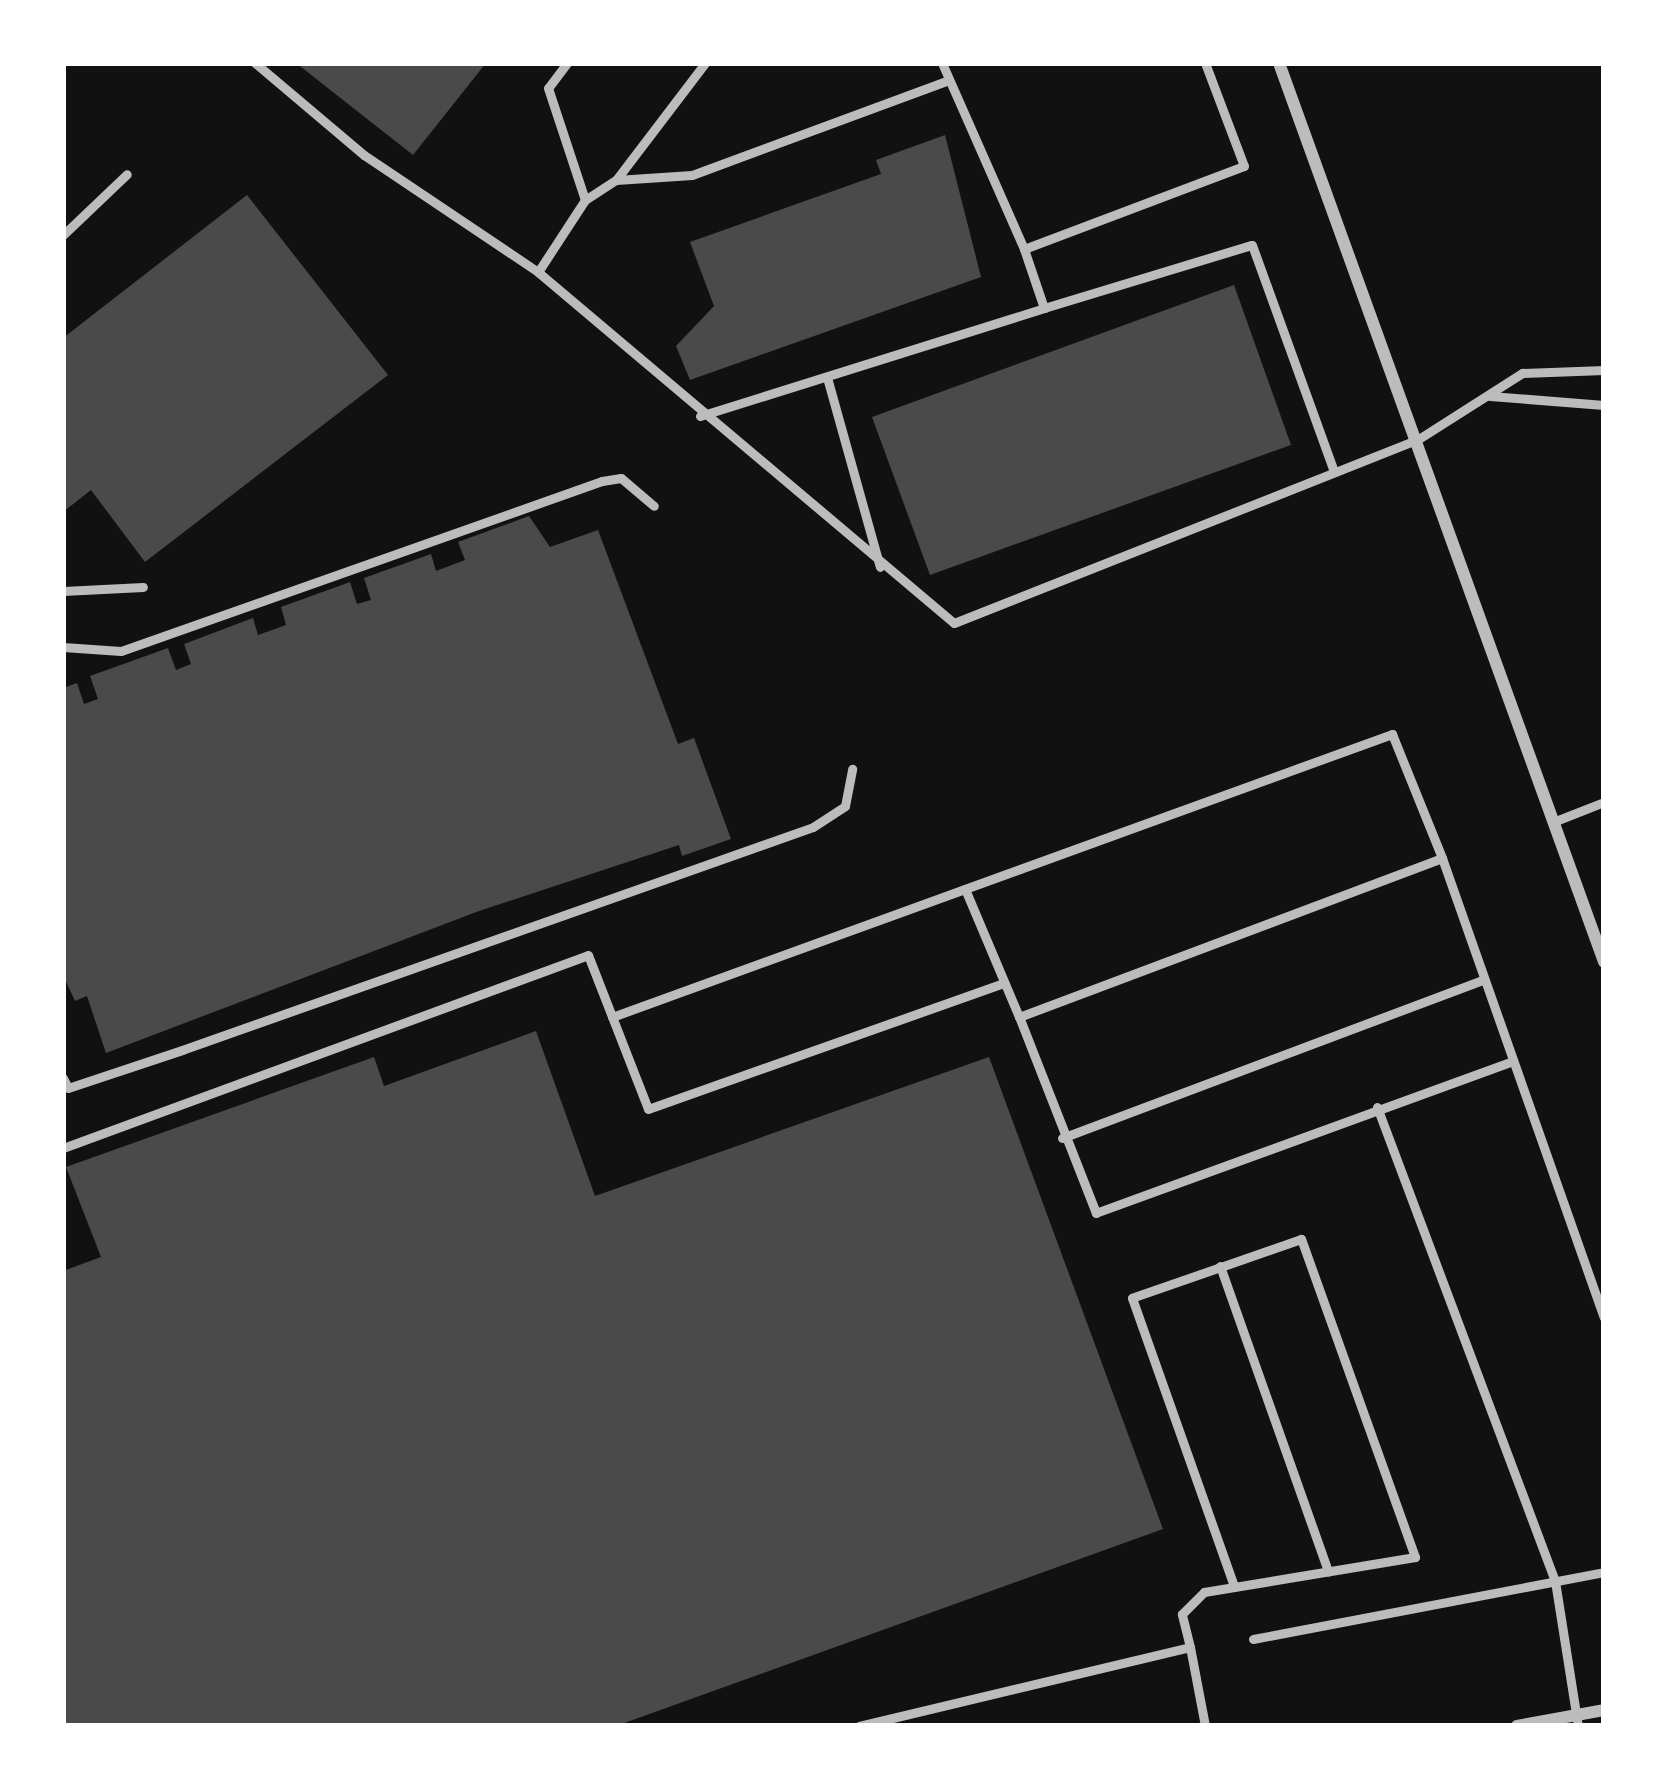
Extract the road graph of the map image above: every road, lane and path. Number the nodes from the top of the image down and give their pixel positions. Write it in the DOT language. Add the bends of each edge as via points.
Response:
graph roads {
  1 [pos="256,63"];
  2 [pos="567,63"];
  3 [pos="706,63"];
  4 [pos="1205,63"];
  5 [pos="1279,63"];
  6 [pos="946,64"];
  7 [pos="950,80"];
  8 [pos="127,174"];
  9 [pos="616,180"];
  10 [pos="585,200"];
  11 [pos="63,236"];
  12 [pos="1024,249"];
  13 [pos="538,272"];
  14 [pos="1043,308"];
  15 [pos="1604,370"];
  16 [pos="828,381"];
  17 [pos="1490,397"];
  18 [pos="1604,406"];
  19 [pos="699,417"];
  20 [pos="1417,440"];
  21 [pos="1334,472"];
  22 [pos="654,506"];
  23 [pos="881,568"];
  24 [pos="143,587"];
  25 [pos="63,591"];
  26 [pos="63,647"];
  27 [pos="852,769"];
  28 [pos="1604,802"];
  29 [pos="1553,822"];
  30 [pos="1442,858"];
  31 [pos="965,889"];
  32 [pos="1604,962"];
  33 [pos="1483,980"];
  34 [pos="1004,983"];
  35 [pos="612,1017"];
  36 [pos="1019,1018"];
  37 [pos="1513,1061"];
  38 [pos="63,1078"];
  39 [pos="1377,1108"];
  40 [pos="1062,1138"];
  41 [pos="63,1148"];
  42 [pos="1220,1266"];
  43 [pos="1604,1317"];
  44 [pos="1328,1570"];
  45 [pos="1604,1572"];
  46 [pos="1555,1581"];
  47 [pos="1234,1586"];
  48 [pos="1253,1639"];
  49 [pos="1190,1647"];
  50 [pos="1604,1710"];
  51 [pos="1578,1720"];
  52 [pos="859,1726"];
  53 [pos="1205,1726"];
  54 [pos="1517,1726"];
  1 -- 13 [label="lane" via="364,154"];
  2 -- 10 [label="lane" via="548,88"];
  3 -- 9 [label="lane"];
  4 -- 12 [label="lane" via="1244,166"];
  5 -- 20 [label="street"];
  6 -- 7 [label="lane"];
  7 -- 9 [label="lane" via="692,175"];
  7 -- 12 [label="lane"];
  8 -- 11 [label="lane"];
  9 -- 10 [label="lane"];
  10 -- 13 [label="lane"];
  12 -- 14 [label="lane"];
  13 -- 19 [label="lane"];
  14 -- 16 [label="lane"];
  14 -- 21 [label="lane" via="1252,245"];
  15 -- 17 [label="lane" via="1522,374"];
  16 -- 19 [label="lane"];
  16 -- 23 [label="lane"];
  17 -- 18 [label="lane"];
  17 -- 20 [label="lane"];
  19 -- 23 [label="lane"];
  20 -- 21 [label="lane"];
  20 -- 29 [label="street"];
  21 -- 23 [label="lane" via="954,623"];
  22 -- 26 [label="lane" via="621,478 602,481 121,651"];
  24 -- 25 [label="lane"];
  27 -- 38 [label="lane" via="845,806 813,826 182,1051 68,1088"];
  28 -- 29 [label="lane"];
  29 -- 32 [label="street"];
  30 -- 31 [label="lane" via="1392,734"];
  30 -- 33 [label="lane"];
  30 -- 36 [label="lane"];
  31 -- 34 [label="lane"];
  31 -- 35 [label="lane"];
  33 -- 37 [label="lane"];
  33 -- 40 [label="lane"];
  34 -- 35 [label="lane" via="648,1108"];
  34 -- 36 [label="lane"];
  35 -- 41 [label="lane" via="588,955"];
  36 -- 40 [label="lane"];
  37 -- 39 [label="lane"];
  37 -- 43 [label="lane"];
  39 -- 40 [label="lane" via="1096,1214"];
  39 -- 46 [label="lane"];
  42 -- 44 [label="lane"];
  42 -- 44 [label="lane" via="1301,1239 1414,1557"];
  42 -- 47 [label="lane" via="1132,1298"];
  44 -- 47 [label="lane"];
  45 -- 46 [label="lane"];
  46 -- 48 [label="lane"];
  46 -- 51 [label="lane"];
  47 -- 49 [label="lane" via="1204,1592 1182,1614"];
  49 -- 52 [label="lane"];
  49 -- 53 [label="lane"];
  50 -- 51 [label="street"];
  51 -- 54 [label="street"];
}
